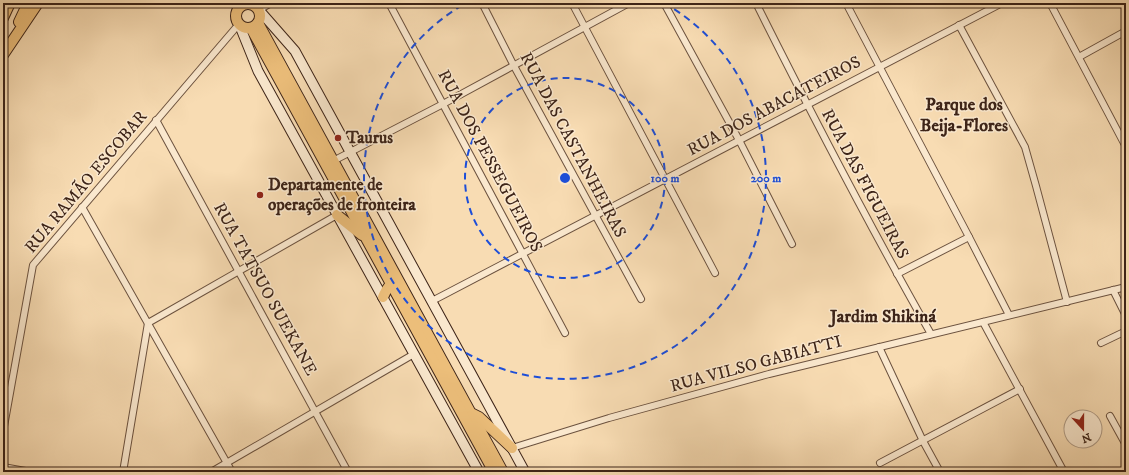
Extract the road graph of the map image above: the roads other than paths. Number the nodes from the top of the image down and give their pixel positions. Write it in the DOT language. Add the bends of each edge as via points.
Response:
graph roads {
  1 [pos="10,3"];
  2 [pos="28,3"];
  3 [pos="38,3"];
  4 [pos="271,3"];
  5 [pos="389,3"];
  6 [pos="482,3"];
  7 [pos="572,3"];
  8 [pos="629,3"];
  9 [pos="664,3"];
  10 [pos="756,3"];
  11 [pos="846,3"];
  12 [pos="1002,3"];
  13 [pos="1050,3"];
  14 [pos="242,4"];
  15 [pos="259,10"];
  16 [pos="3,18"];
  17 [pos="239,24"];
  18 [pos="959,25"];
  19 [pos="254,26"];
  20 [pos="584,27"];
  21 [pos="1126,31"];
  22 [pos="3,56"];
  23 [pos="1079,57"];
  24 [pos="514,66"];
  25 [pos="879,67"];
  26 [pos="444,104"];
  27 [pos="807,105"];
  28 [pos="156,120"];
  29 [pos="739,140"];
  30 [pos="1126,147"];
  31 [pos="350,152"];
  32 [pos="333,161"];
  33 [pos="664,179"];
  34 [pos="82,207"];
  35 [pos="337,215"];
  36 [pos="596,215"];
  37 [pos="969,237"];
  38 [pos="366,239"];
  39 [pos="792,244"];
  40 [pos="523,253"];
  41 [pos="239,272"];
  42 [pos="715,273"];
  43 [pos="897,274"];
  44 [pos="396,284"];
  45 [pos="1126,287"];
  46 [pos="1113,290"];
  47 [pos="383,297"];
  48 [pos="641,299"];
  49 [pos="432,301"];
  50 [pos="1067,302"];
  51 [pos="1009,315"];
  52 [pos="1126,316"];
  53 [pos="983,322"];
  54 [pos="148,323"];
  55 [pos="1126,331"];
  56 [pos="565,333"];
  57 [pos="930,334"];
  58 [pos="1101,343"];
  59 [pos="879,347"];
  60 [pos="414,354"];
  61 [pos="1020,389"];
  62 [pos="315,412"];
  63 [pos="470,412"];
  64 [pos="1110,416"];
  65 [pos="3,432"];
  66 [pos="923,441"];
  67 [pos="1126,445"];
  68 [pos="512,448"];
  69 [pos="227,463"];
  70 [pos="880,463"];
  71 [pos="3,467"];
  72 [pos="31,472"];
  73 [pos="123,472"];
  74 [pos="211,472"];
  75 [pos="232,472"];
  76 [pos="348,472"];
  77 [pos="479,472"];
  78 [pos="494,472"];
  79 [pos="503,472"];
  80 [pos="525,472"];
  81 [pos="940,472"];
  82 [pos="1064,472"];
  1 -- 16 [label="main road"];
  2 -- 22 [label="main road"];
  3 -- 22 [label="main road"];
  4 -- 15 [label="street"];
  5 -- 26 [label="street, RUA DOS PESSEGUEIROS"];
  6 -- 24 [label="street, RUA DAS CASTANHEIRAS"];
  7 -- 20 [label="street"];
  8 -- 20 [label="street"];
  9 -- 29 [label="street"];
  10 -- 27 [label="street, RUA DAS FIGUEIRAS"];
  11 -- 25 [label="street"];
  12 -- 18 [label="street, RUA DOS ABACATEIROS"];
  13 -- 23 [label="street"];
  14 -- 15 [label="main road" via="254,5"];
  14 -- 17 [label="main road" via="236,17"];
  15 -- 19 [label="main road" via="261,17"];
  15 -- 31 [label="main road" via="296,51"];
  17 -- 19 [label="main road" via="244,27"];
  17 -- 28 [label="street, RUA RAMÃO ESCOBAR"];
  17 -- 35 [label="main road" via="258,71"];
  18 -- 25 [label="street, RUA DOS ABACATEIROS"];
  18 -- 50 [label="street" via="1025,147"];
  19 -- 32 [label="main road"];
  19 -- 38 [label="main road"];
  20 -- 24 [label="street"];
  20 -- 33 [label="street"];
  21 -- 23 [label="street"];
  23 -- 30 [label="street"];
  24 -- 26 [label="street"];
  24 -- 36 [label="street, RUA DAS CASTANHEIRAS"];
  25 -- 27 [label="street, RUA DOS ABACATEIROS"];
  25 -- 37 [label="street"];
  26 -- 31 [label="street"];
  26 -- 40 [label="street, RUA DOS PESSEGUEIROS"];
  27 -- 29 [label="street, RUA DOS ABACATEIROS"];
  27 -- 43 [label="street, RUA DAS FIGUEIRAS"];
  28 -- 34 [label="street, RUA RAMÃO ESCOBAR"];
  28 -- 41 [label="street, RUA TATSUO SUEKANE"];
  29 -- 33 [label="street, RUA DOS ABACATEIROS"];
  29 -- 39 [label="street"];
  31 -- 32 [label="street"];
  31 -- 49 [label="main road"];
  32 -- 44 [label="main road"];
  33 -- 36 [label="street, RUA DOS ABACATEIROS"];
  33 -- 42 [label="street"];
  34 -- 54 [label="street"];
  34 -- 65 [label="street, RUA RAMÃO ESCOBAR" via="33,265"];
  35 -- 38 [label="main road"];
  35 -- 41 [label="street"];
  35 -- 47 [label="main road"];
  36 -- 40 [label="street, RUA DOS ABACATEIROS"];
  36 -- 48 [label="street, RUA DAS CASTANHEIRAS"];
  37 -- 43 [label="street"];
  37 -- 51 [label="street"];
  38 -- 44 [label="main road"];
  40 -- 49 [label="street, RUA DOS ABACATEIROS"];
  40 -- 56 [label="street, RUA DOS PESSEGUEIROS"];
  41 -- 54 [label="street"];
  41 -- 62 [label="street, RUA TATSUO SUEKANE"];
  43 -- 57 [label="street, RUA DAS FIGUEIRAS"];
  44 -- 47 [label="main road" via="385,291"];
  44 -- 63 [label="main road"];
  44 -- 78 [label="main road" via="426,348"];
  45 -- 46 [label="street, RUA VILSO GABIATTI"];
  46 -- 50 [label="street, RUA VILSO GABIATTI"];
  46 -- 52 [label="street"];
  47 -- 60 [label="main road"];
  49 -- 68 [label="main road"];
  50 -- 51 [label="street, RUA VILSO GABIATTI"];
  51 -- 53 [label="street, RUA VILSO GABIATTI"];
  53 -- 57 [label="street, RUA VILSO GABIATTI"];
  53 -- 61 [label="street"];
  54 -- 69 [label="street"];
  54 -- 73 [label="street"];
  55 -- 58 [label="street"];
  57 -- 59 [label="street, RUA VILSO GABIATTI"];
  59 -- 66 [label="street"];
  59 -- 68 [label="street, RUA VILSO GABIATTI" via="609,418"];
  60 -- 62 [label="street"];
  60 -- 77 [label="main road"];
  61 -- 66 [label="street"];
  61 -- 82 [label="street"];
  62 -- 69 [label="street"];
  62 -- 76 [label="street, RUA TATSUO SUEKANE"];
  63 -- 68 [label="main road" via="479,417"];
  63 -- 79 [label="main road"];
  64 -- 67 [label="street"];
  66 -- 70 [label="street"];
  66 -- 81 [label="street"];
  68 -- 80 [label="main road"];
  69 -- 74 [label="street"];
  69 -- 75 [label="street"];
  71 -- 72 [label="street"];
}
